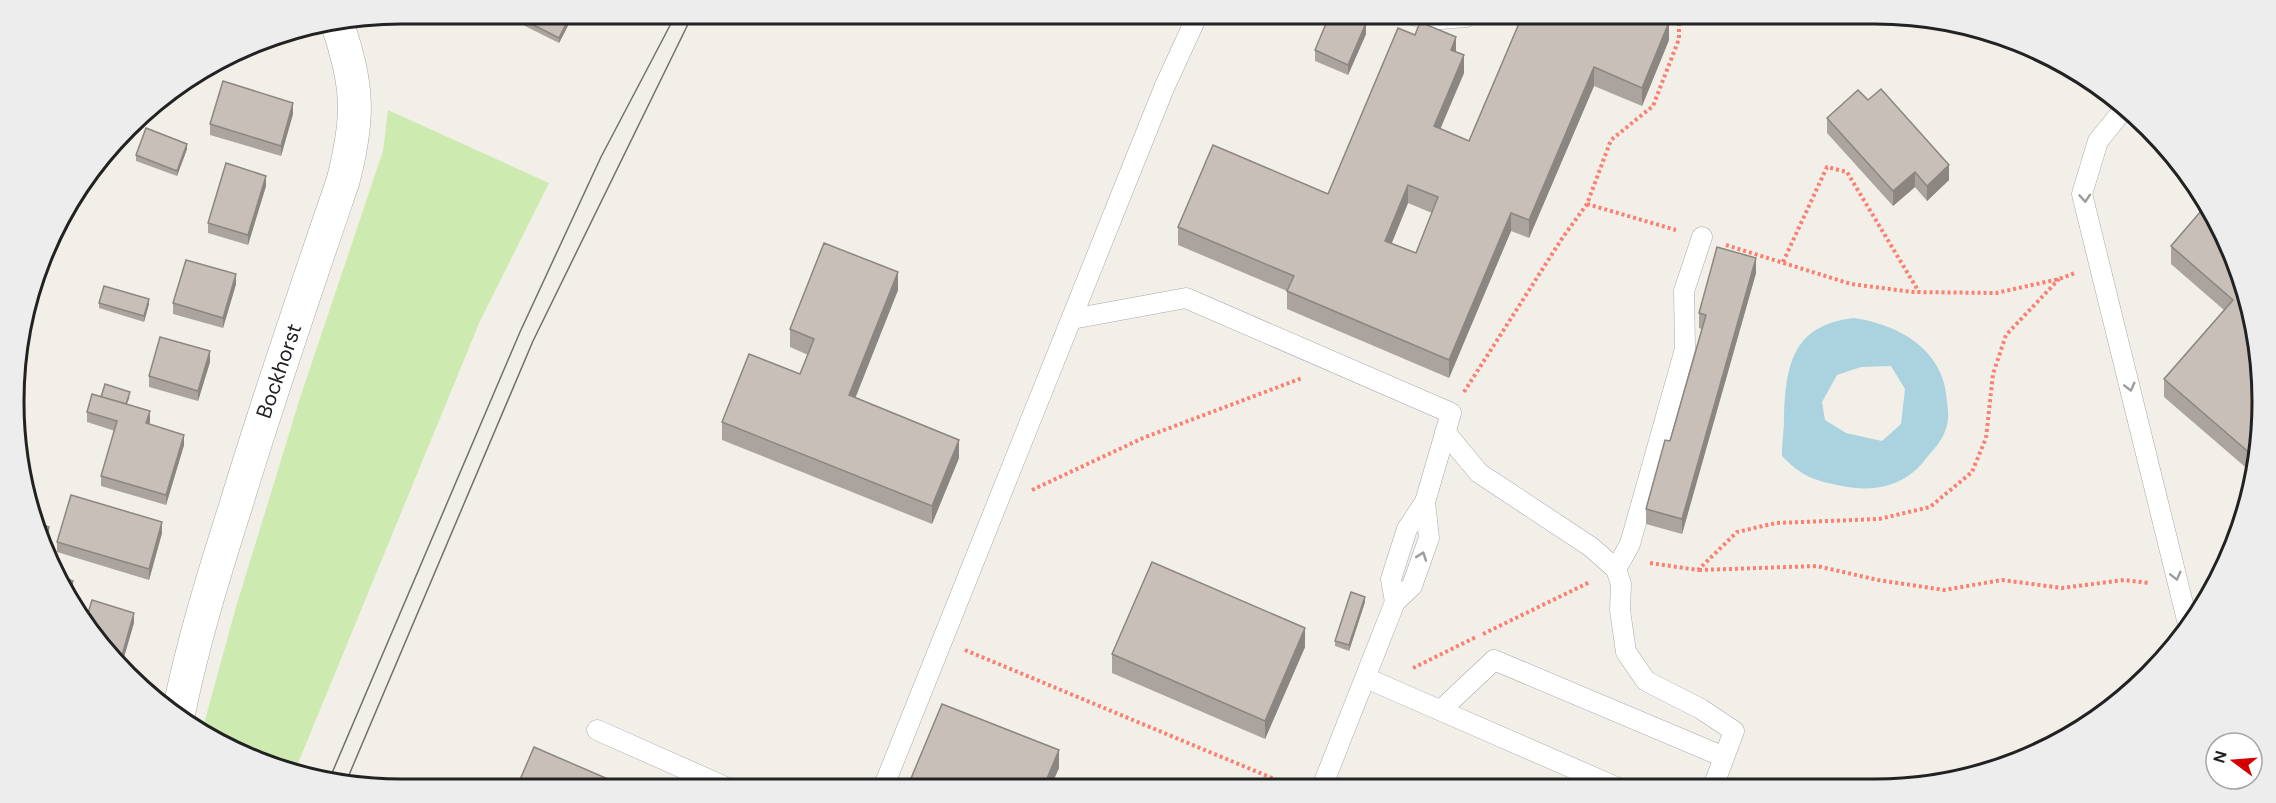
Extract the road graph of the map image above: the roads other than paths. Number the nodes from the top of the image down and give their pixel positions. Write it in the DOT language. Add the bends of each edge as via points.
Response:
graph roads {
  1 [pos="1193,24"];
  2 [pos="339,29"];
  3 [pos="2119,115"];
  4 [pos="1702,237"];
  5 [pos="1072,319"];
  6 [pos="1448,422"];
  7 [pos="1616,569"];
  8 [pos="2186,614"];
  9 [pos="1373,681"];
  10 [pos="180,707"];
  11 [pos="1441,710"];
  12 [pos="597,730"];
  13 [pos="1724,757"];
  14 [pos="707,779"];
  15 [pos="887,779"];
  16 [pos="1327,779"];
  17 [pos="1598,779"];
  18 [pos="1716,779"];
  1 -- 5 [label="lane"];
  2 -- 10 [label="street, Bockhorst" via="355,89 352,147 227,533"];
  3 -- 8 [label="lane, one-way" via="2098,141 2082,194"];
  4 -- 7 [label="lane" via="1684,291 1685,349 1630,544"];
  5 -- 6 [label="lane" via="1186,298 1338,364"];
  5 -- 15 [label="lane"];
  6 -- 7 [label="lane" via="1479,473 1591,547"];
  6 -- 9 [label="lane" via="1425,502 1407,529 1390,579 1395,602"];
  7 -- 13 [label="lane" via="1621,584 1626,652 1646,681 1734,731"];
  9 -- 11 [label="lane"];
  9 -- 16 [label="lane"];
  11 -- 13 [label="lane" via="1494,660"];
  11 -- 17 [label="lane"];
  12 -- 14 [label="lane"];
  13 -- 18 [label="lane"];
}
